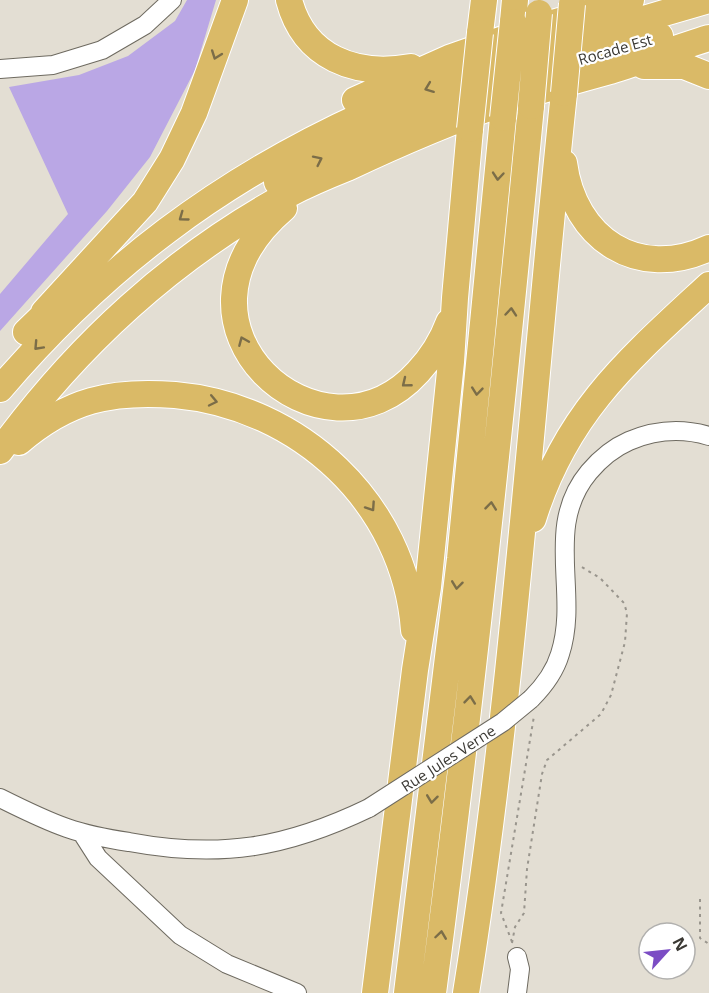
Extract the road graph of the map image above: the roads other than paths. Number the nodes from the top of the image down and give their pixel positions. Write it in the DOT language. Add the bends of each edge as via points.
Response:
graph roads {
  1 [pos="172,0"];
  2 [pos="235,0"];
  3 [pos="289,0"];
  4 [pos="631,0"];
  5 [pos="709,0"];
  6 [pos="572,2"];
  7 [pos="540,7"];
  8 [pos="482,11"];
  9 [pos="514,11"];
  10 [pos="709,22"];
  11 [pos="709,38"];
  12 [pos="449,58"];
  13 [pos="523,67"];
  14 [pos="0,69"];
  15 [pos="611,70"];
  16 [pos="709,76"];
  17 [pos="563,105"];
  18 [pos="336,173"];
  19 [pos="709,248"];
  20 [pos="709,285"];
  21 [pos="455,298"];
  22 [pos="26,332"];
  23 [pos="0,362"];
  24 [pos="0,389"];
  25 [pos="0,422"];
  26 [pos="709,436"];
  27 [pos="0,451"];
  28 [pos="0,462"];
  29 [pos="516,608"];
  30 [pos="415,670"];
  31 [pos="0,798"];
  32 [pos="82,833"];
  33 [pos="514,950"];
  34 [pos="297,993"];
  35 [pos="375,993"];
  36 [pos="407,993"];
  37 [pos="433,993"];
  38 [pos="465,993"];
  39 [pos="517,993"];
  1 -- 14 [label="street" via="145,25 102,50 53,65"];
  2 -- 22 [label="highway, one-way" via="194,113 160,179 136,212"];
  3 -- 12 [label="highway" via="313,44 341,62 386,70"];
  4 -- 12 [label="highway"];
  5 -- 13 [label="highway, Rocade Est"];
  6 -- 17 [label="highway, bridge"];
  37 -- 7 [label="highway, one-way, bridge" via="469,712"];
  8 -- 21 [label="highway, bridge"];
  9 -- 36 [label="highway, one-way, bridge" via="460,559"];
  10 -- 13 [label="highway, Rocade Est"];
  11 -- 15 [label="highway"];
  12 -- 22 [label="highway" via="312,120 214,176 109,253"];
  13 -- 24 [label="highway, one-way" via="455,78 368,113 242,178 124,262 57,325"];
  25 -- 13 [label="highway, one-way" via="39,374 105,306 217,218 342,148"];
  15 -- 16 [label="highway" via="673,65"];
  15 -- 18 [label="highway" via="520,97 424,133"];
  17 -- 19 [label="highway" via="564,159 570,193 582,217 600,237 624,252 652,260 680,258"];
  17 -- 29 [label="highway"];
  21 -- 18 [label="highway, one-way" via="445,332 430,358 405,384 382,398 350,406 323,405 290,393 265,376 246,348 236,318 235,287 241,264 260,232 278,213"];
  18 -- 27 [label="highway" via="262,209 152,288 81,353"];
  20 -- 29 [label="highway" via="626,361 568,438 539,500"];
  21 -- 30 [label="highway" via="428,587"];
  22 -- 23 [label="highway"];
  26 -- 32 [label="street, Rue Jules Verne, bridge" via="682,430 649,433 625,442 586,476 570,508 565,534 565,630 561,653 549,677 533,697 503,722 369,808 292,839 236,849 172,849"];
  28 -- 30 [label="highway, one-way" via="51,417 106,397 183,396 221,403 267,420 334,464 378,517 408,591"];
  29 -- 38 [label="highway"];
  30 -- 35 [label="highway"];
  31 -- 32 [label="street, Rue Jules Verne"];
  32 -- 34 [label="street" via="98,858 189,942 239,970"];
  33 -- 39 [label="street" via="520,969"];
}
